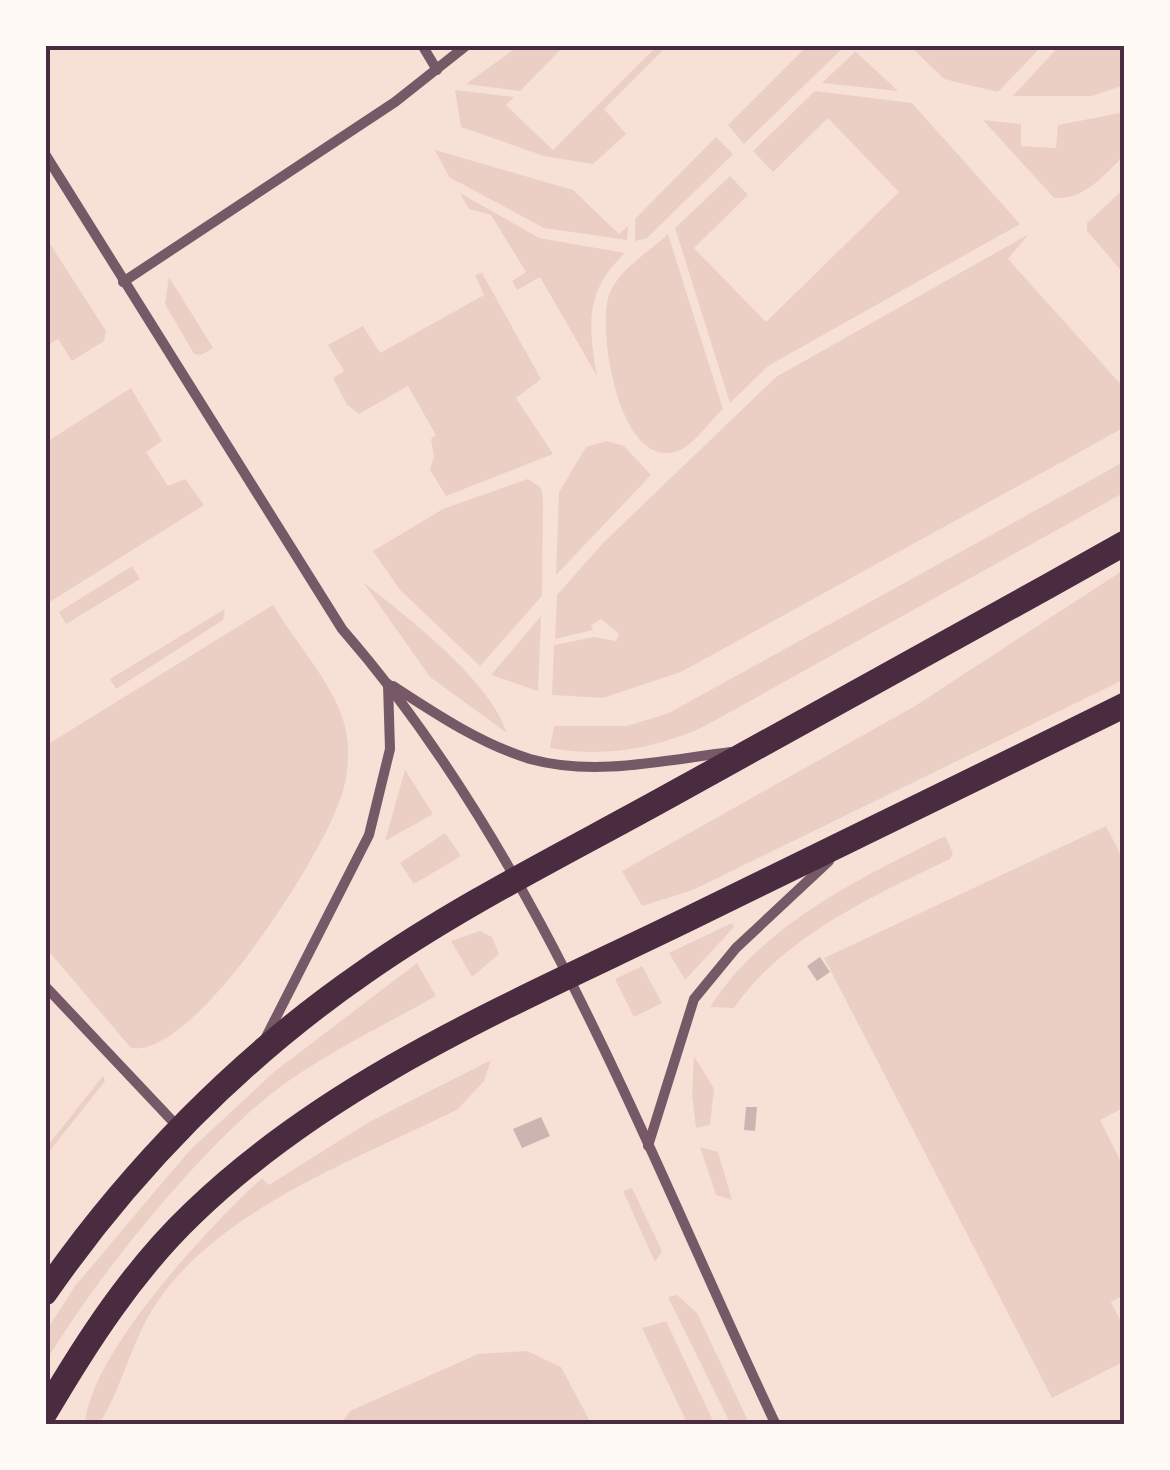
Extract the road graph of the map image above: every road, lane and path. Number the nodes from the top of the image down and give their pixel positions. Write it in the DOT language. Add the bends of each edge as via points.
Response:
graph roads {
  1 [pos="422,45"];
  2 [pos="467,45"];
  3 [pos="438,70"];
  4 [pos="45,154"];
  5 [pos="124,282"];
  6 [pos="1125,543"];
  7 [pos="388,683"];
  8 [pos="1125,704"];
  9 [pos="753,750"];
  10 [pos="848,842"];
  11 [pos="516,882"];
  12 [pos="567,978"];
  13 [pos="45,986"];
  14 [pos="257,1057"];
  15 [pos="180,1129"];
  16 [pos="648,1148"];
  17 [pos="45,1293"];
  18 [pos="45,1413"];
  19 [pos="776,1425"];
  1 -- 3 [label="street"];
  2 -- 3 [label="street"];
  3 -- 5 [label="street"];
  4 -- 5 [label="street"];
  5 -- 7 [label="street" via="342,630"];
  6 -- 9 [label="main road"];
  7 -- 9 [label="street" via="480,738 566,766"];
  7 -- 11 [label="street"];
  7 -- 14 [label="street" via="390,749 369,835"];
  8 -- 10 [label="main road"];
  9 -- 11 [label="main road"];
  10 -- 12 [label="main road"];
  10 -- 16 [label="street" via="736,948 694,999"];
  11 -- 12 [label="street"];
  11 -- 14 [label="main road" via="363,973"];
  12 -- 16 [label="street"];
  12 -- 18 [label="main road" via="365,1083 246,1165 147,1264"];
  13 -- 15 [label="street"];
  14 -- 15 [label="main road"];
  15 -- 17 [label="main road"];
  16 -- 19 [label="street"];
}
